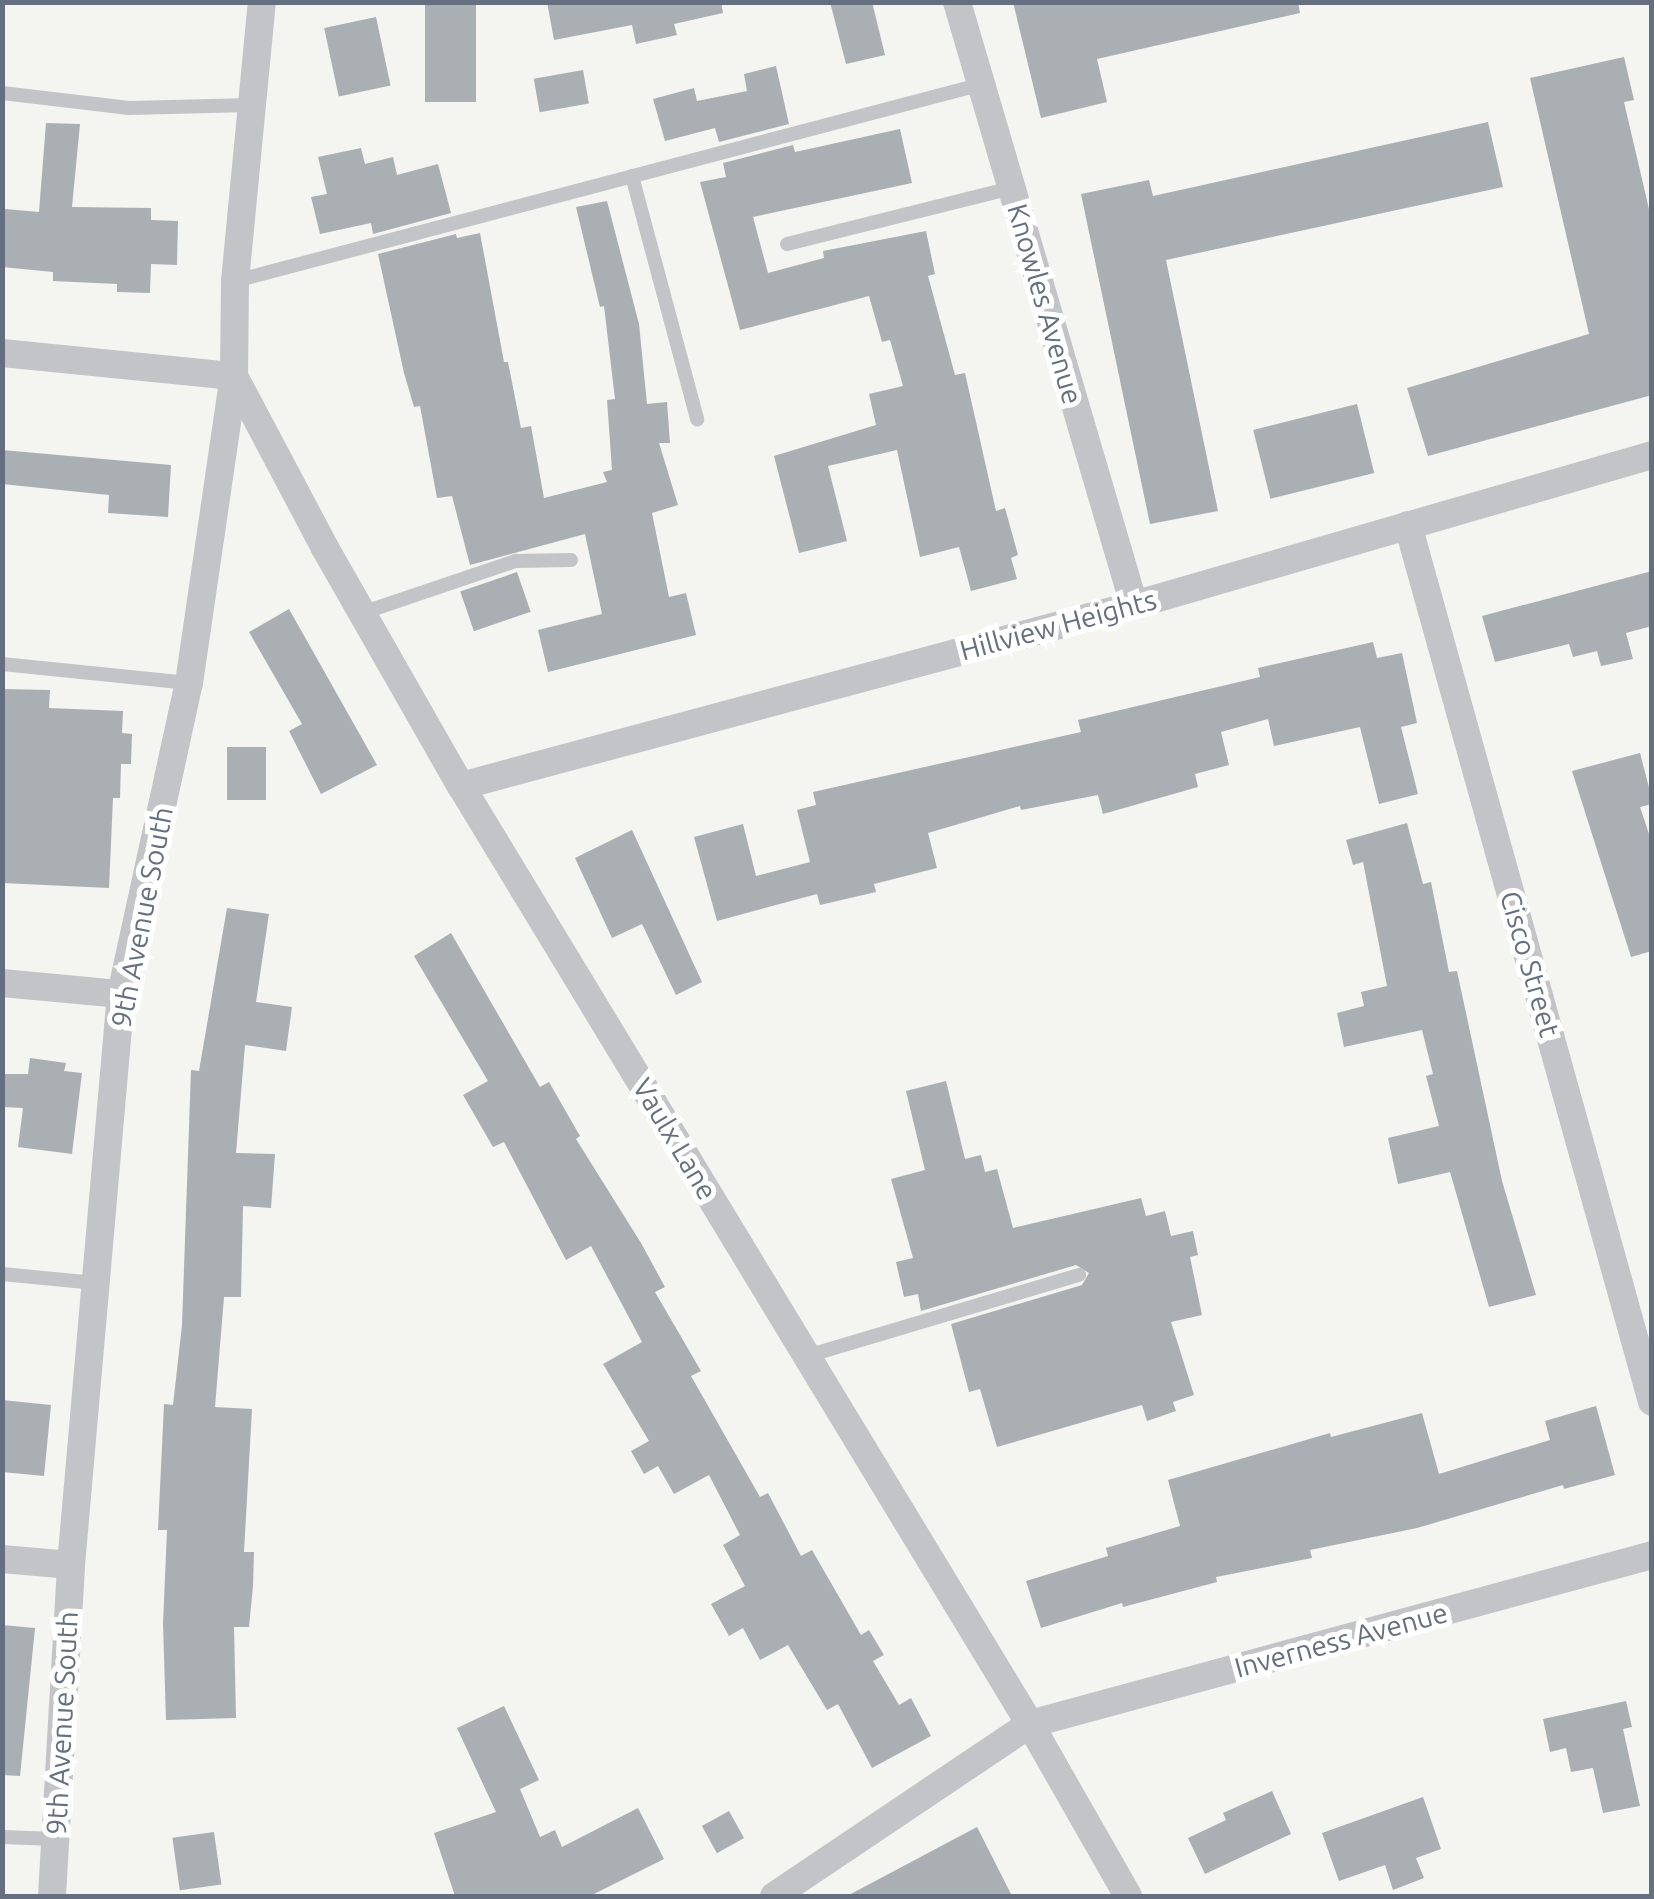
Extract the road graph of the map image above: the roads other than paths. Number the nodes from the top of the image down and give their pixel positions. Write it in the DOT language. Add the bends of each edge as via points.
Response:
graph roads {
  1 [pos="262,2"];
  2 [pos="957,2"];
  3 [pos="982,84"];
  4 [pos="2,92"];
  5 [pos="252,106"];
  6 [pos="632,176"];
  7 [pos="1011,188"];
  8 [pos="787,244"];
  9 [pos="236,280"];
  10 [pos="2,353"];
  11 [pos="234,376"];
  12 [pos="697,419"];
  13 [pos="1652,455"];
  14 [pos="1408,525"];
  15 [pos="570,560"];
  16 [pos="1134,605"];
  17 [pos="362,613"];
  18 [pos="2,664"];
  19 [pos="189,683"];
  20 [pos="461,786"];
  21 [pos="2,983"];
  22 [pos="121,994"];
  23 [pos="2,1274"];
  24 [pos="1079,1274"];
  25 [pos="97,1283"];
  26 [pos="807,1356"];
  27 [pos="1652,1402"];
  28 [pos="1652,1556"];
  29 [pos="2,1559"];
  30 [pos="71,1566"];
  31 [pos="1030,1724"];
  32 [pos="2,1838"];
  33 [pos="56,1839"];
  34 [pos="52,1896"];
  35 [pos="774,1896"];
  36 [pos="1128,1896"];
  1 -- 5 [label="street, 9th Avenue South"];
  2 -- 3 [label="street, Knowles Avenue"];
  3 -- 6 [label="lane"];
  3 -- 7 [label="street, Knowles Avenue"];
  4 -- 5 [label="lane" via="129,108"];
  5 -- 9 [label="street, 9th Avenue South"];
  6 -- 9 [label="lane"];
  6 -- 12 [label="lane"];
  7 -- 8 [label="lane"];
  7 -- 16 [label="street, Knowles Avenue"];
  9 -- 11 [label="street, 9th Avenue South"];
  10 -- 11 [label="street"];
  11 -- 17 [label="street, Vaulx Lane"];
  11 -- 19 [label="street, 9th Avenue South"];
  13 -- 14 [label="street, Hillview Heights"];
  14 -- 16 [label="street, Hillview Heights"];
  14 -- 27 [label="street, Cisco Street"];
  15 -- 17 [label="lane" via="516,561"];
  16 -- 20 [label="street, Hillview Heights"];
  17 -- 20 [label="street, Vaulx Lane"];
  18 -- 19 [label="lane"];
  19 -- 22 [label="street, 9th Avenue South"];
  20 -- 26 [label="street, Vaulx Lane"];
  21 -- 22 [label="street"];
  22 -- 25 [label="street, 9th Avenue South"];
  23 -- 25 [label="lane"];
  24 -- 26 [label="lane"];
  25 -- 30 [label="street, 9th Avenue South"];
  26 -- 31 [label="street, Vaulx Lane"];
  28 -- 31 [label="street, Inverness Avenue"];
  29 -- 30 [label="street"];
  30 -- 33 [label="street, 9th Avenue South"];
  31 -- 35 [label="street, Inverness Avenue"];
  31 -- 36 [label="street, Vaulx Lane"];
  32 -- 33 [label="lane"];
  33 -- 34 [label="street, 9th Avenue South"];
}
